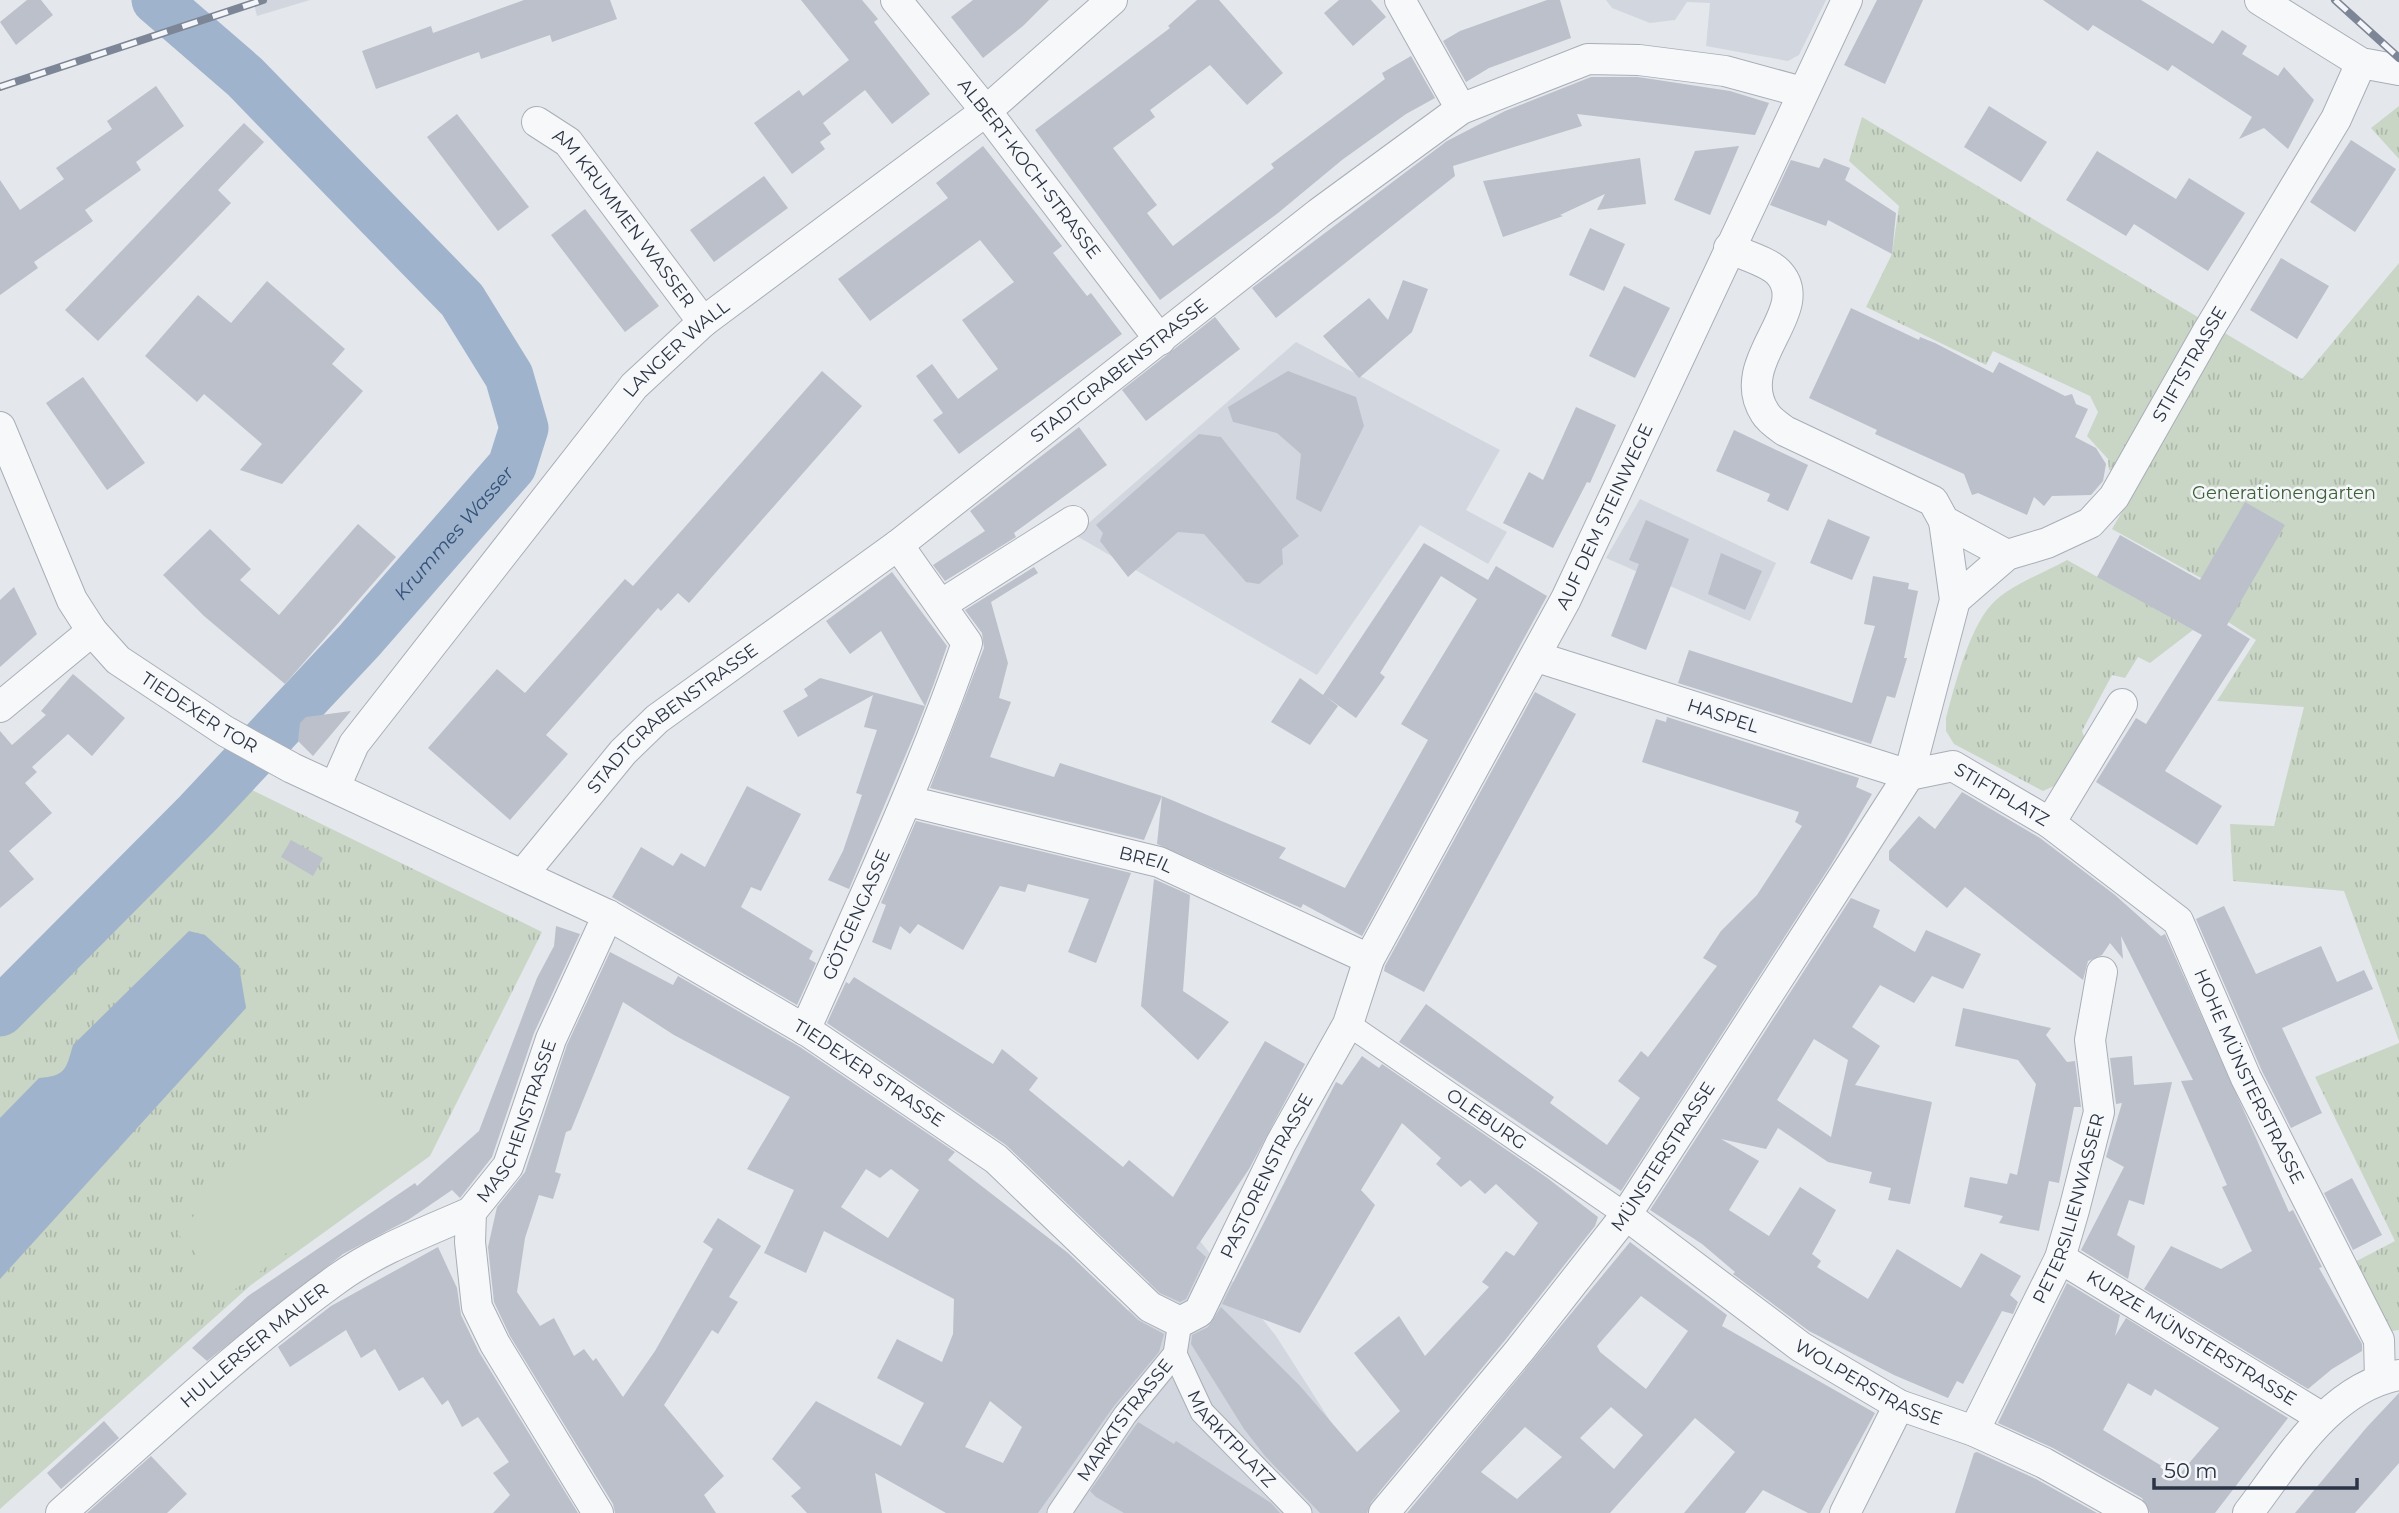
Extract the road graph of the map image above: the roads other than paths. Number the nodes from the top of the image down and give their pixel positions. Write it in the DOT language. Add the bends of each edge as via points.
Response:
graph roads {
  1 [pos="896,0"];
  2 [pos="1112,0"];
  3 [pos="1400,0"];
  4 [pos="1847,0"];
  5 [pos="2260,0"];
  6 [pos="2361,62"];
  7 [pos="2399,70"];
  8 [pos="1802,92"];
  9 [pos="1461,109"];
  10 [pos="986,111"];
  11 [pos="537,122"];
  12 [pos="1729,248"];
  13 [pos="703,322"];
  14 [pos="1160,340"];
  15 [pos="0,427"];
  16 [pos="1073,521"];
  17 [pos="1944,521"];
  18 [pos="898,545"];
  19 [pos="2007,555"];
  20 [pos="1955,600"];
  21 [pos="942,604"];
  22 [pos="92,631"];
  23 [pos="1537,657"];
  24 [pos="2122,705"];
  25 [pos="0,707"];
  26 [pos="1909,775"];
  27 [pos="335,787"];
  28 [pos="908,801"];
  29 [pos="2050,823"];
  30 [pos="523,874"];
  31 [pos="607,915"];
  32 [pos="1369,959"];
  33 [pos="2102,972"];
  34 [pos="1348,1024"];
  35 [pos="805,1030"];
  36 [pos="471,1212"];
  37 [pos="1626,1215"];
  38 [pos="2060,1258"];
  39 [pos="1180,1322"];
  40 [pos="1175,1354"];
  41 [pos="2389,1377"];
  42 [pos="1899,1405"];
  43 [pos="2322,1418"];
  44 [pos="1975,1431"];
  45 [pos="1060,1512"];
  46 [pos="61,1513"];
  47 [pos="598,1513"];
  48 [pos="1300,1513"];
  49 [pos="1384,1513"];
  50 [pos="1845,1513"];
  51 [pos="2133,1513"];
  52 [pos="2248,1513"];
  1 -- 10 [label="street, ALBERT-KOCH-STRASSE"];
  2 -- 10 [label="street, LANGER WALL"];
  3 -- 9 [label="street"];
  4 -- 8 [label="street, AUF DEM STEINWEGE"];
  5 -- 6 [label="street"];
  6 -- 7 [label="street"];
  6 -- 19 [label="street, STIFTSTRASSE" via="2336,119 2114,497 2090,523"];
  8 -- 9 [label="street, STADTGRABENSTRASSE" via="1725,71 1588,58"];
  8 -- 12 [label="street, AUF DEM STEINWEGE"];
  9 -- 14 [label="street, STADTGRABENSTRASSE"];
  10 -- 13 [label="street, LANGER WALL"];
  10 -- 14 [label="street, ALBERT-KOCH-STRASSE"];
  11 -- 13 [label="street, AM KRUMMEN WASSER" via="568,142"];
  12 -- 17 [label="street" via="1776,270 1788,285 1788,302 1757,368 1755,391 1765,414 1795,437 1933,501"];
  12 -- 23 [label="street, AUF DEM STEINWEGE"];
  13 -- 27 [label="street, LANGER WALL" via="634,386 354,744"];
  14 -- 18 [label="street, STADTGRABENSTRASSE"];
  15 -- 22 [label="street, TIEDEXER TOR" via="72,600"];
  16 -- 21 [label="street"];
  17 -- 19 [label="street"];
  17 -- 20 [label="street"];
  18 -- 21 [label="street"];
  18 -- 30 [label="street, STADTGRABENSTRASSE" via="657,719 622,752"];
  19 -- 20 [label="street, STIFTSTRASSE"];
  20 -- 26 [label="street"];
  21 -- 28 [label="street, GÖTGENGASSE" via="967,643"];
  22 -- 25 [label="street"];
  22 -- 27 [label="street, TIEDEXER TOR" via="139,676 225,731"];
  23 -- 26 [label="street, HASPEL"];
  23 -- 32 [label="street, AUF DEM STEINWEGE"];
  24 -- 29 [label="street, STIFTPLATZ"];
  26 -- 29 [label="street, STIFTPLATZ" via="1952,766"];
  26 -- 37 [label="street, MÜNSTERSTRASSE"];
  27 -- 30 [label="street, TIEDEXER TOR"];
  28 -- 32 [label="street, BREIL" via="1159,862"];
  28 -- 35 [label="street, GÖTGENGASSE"];
  29 -- 41 [label="street, HOHE MÜNSTERSTRASSE" via="2178,921 2246,1078 2379,1339"];
  30 -- 31 [label="street, TIEDEXER STRASSE"];
  31 -- 35 [label="street, TIEDEXER STRASSE"];
  31 -- 36 [label="street, MASCHENSTRASSE" via="551,1040 508,1166"];
  32 -- 34 [label="street, AUF DEM STEINWEGE"];
  33 -- 38 [label="street, PETERSILIENWASSER" via="2090,1040 2099,1112"];
  34 -- 37 [label="street, OLEBURG"];
  34 -- 39 [label="street, PASTORENSTRASSE" via="1280,1143 1199,1312"];
  35 -- 39 [label="street, TIEDEXER STRASSE" via="996,1159 1150,1307"];
  36 -- 46 [label="street, HULLERSER MAUER" via="339,1277 232,1363"];
  36 -- 47 [label="street, MASCHENSTRASSE" via="477,1307"];
  37 -- 42 [label="street, WOLPERSTRASSE" via="1801,1347"];
  37 -- 49 [label="street, MÜNSTERSTRASSE"];
  38 -- 43 [label="street, KURZE MÜNSTERSTRASSE"];
  38 -- 44 [label="street, PETERSILIENWASSER"];
  39 -- 40 [label="street, MARKTSTRASSE"];
  40 -- 45 [label="street, MARKTSTRASSE" via="1125,1415"];
  40 -- 48 [label="street, MARKTPLATZ" via="1202,1412"];
  41 -- 43 [label="street"];
  42 -- 44 [label="street, WOLPERSTRASSE"];
  42 -- 50 [label="street"];
  43 -- 52 [label="street"];
  44 -- 51 [label="street, WOLPERSTRASSE"];
}
